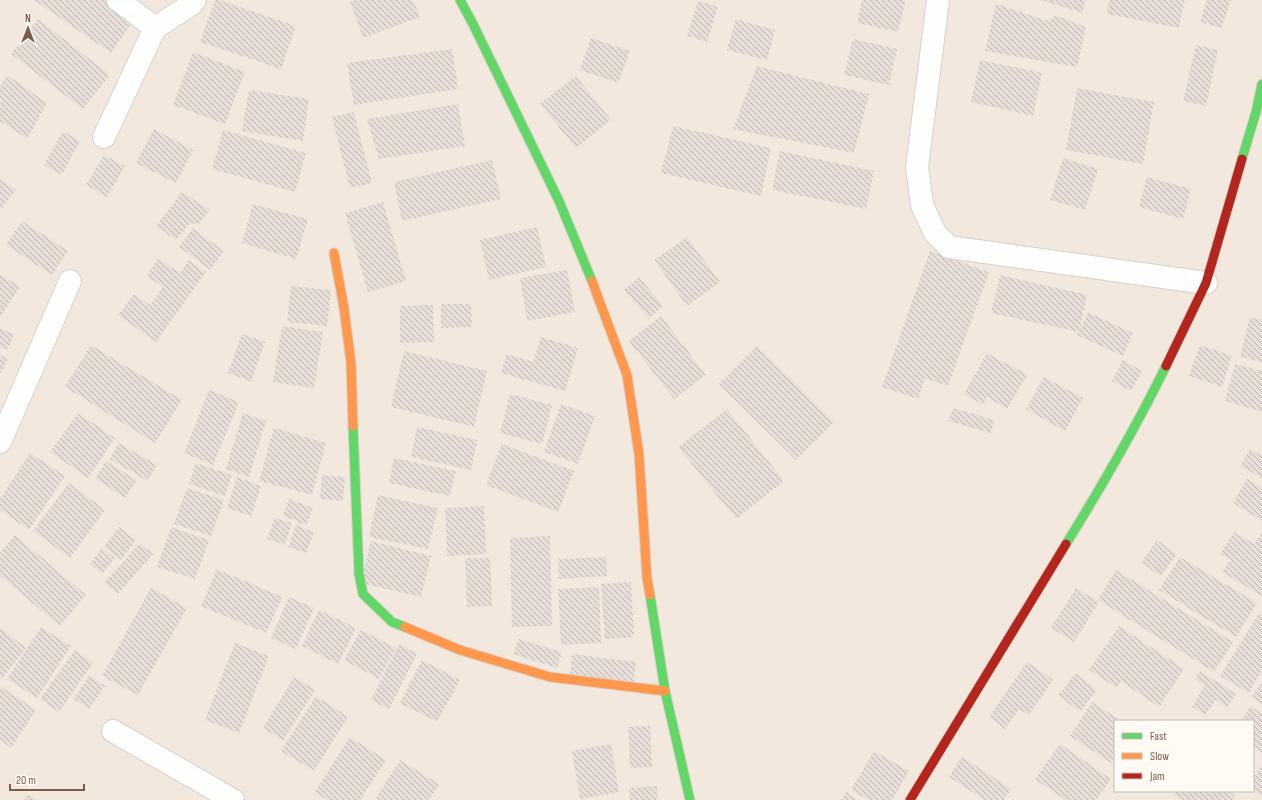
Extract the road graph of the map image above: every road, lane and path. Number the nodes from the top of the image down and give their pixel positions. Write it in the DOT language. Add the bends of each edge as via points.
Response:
graph roads {
  1 [pos="118,0"];
  2 [pos="195,0"];
  3 [pos="460,0"];
  4 [pos="938,0"];
  5 [pos="155,28"];
  6 [pos="1262,84"];
  7 [pos="104,137"];
  8 [pos="334,253"];
  9 [pos="70,281"];
  10 [pos="1206,283"];
  11 [pos="0,442"];
  12 [pos="665,691"];
  13 [pos="113,731"];
  14 [pos="233,800"];
  15 [pos="690,800"];
  16 [pos="910,800"];
  1 -- 5 [label="street"];
  2 -- 5 [label="street"];
  3 -- 12 [label="street" via="559,201 627,375 639,454 647,578"];
  4 -- 10 [label="street" via="917,167 922,205 935,233 949,247"];
  5 -- 7 [label="street"];
  6 -- 10 [label="street"];
  8 -- 12 [label="street" via="351,363 359,574 363,594 392,622 460,650 550,677"];
  9 -- 11 [label="street"];
  10 -- 16 [label="street" via="1137,424"];
  12 -- 15 [label="street"];
  13 -- 14 [label="street"];
}
